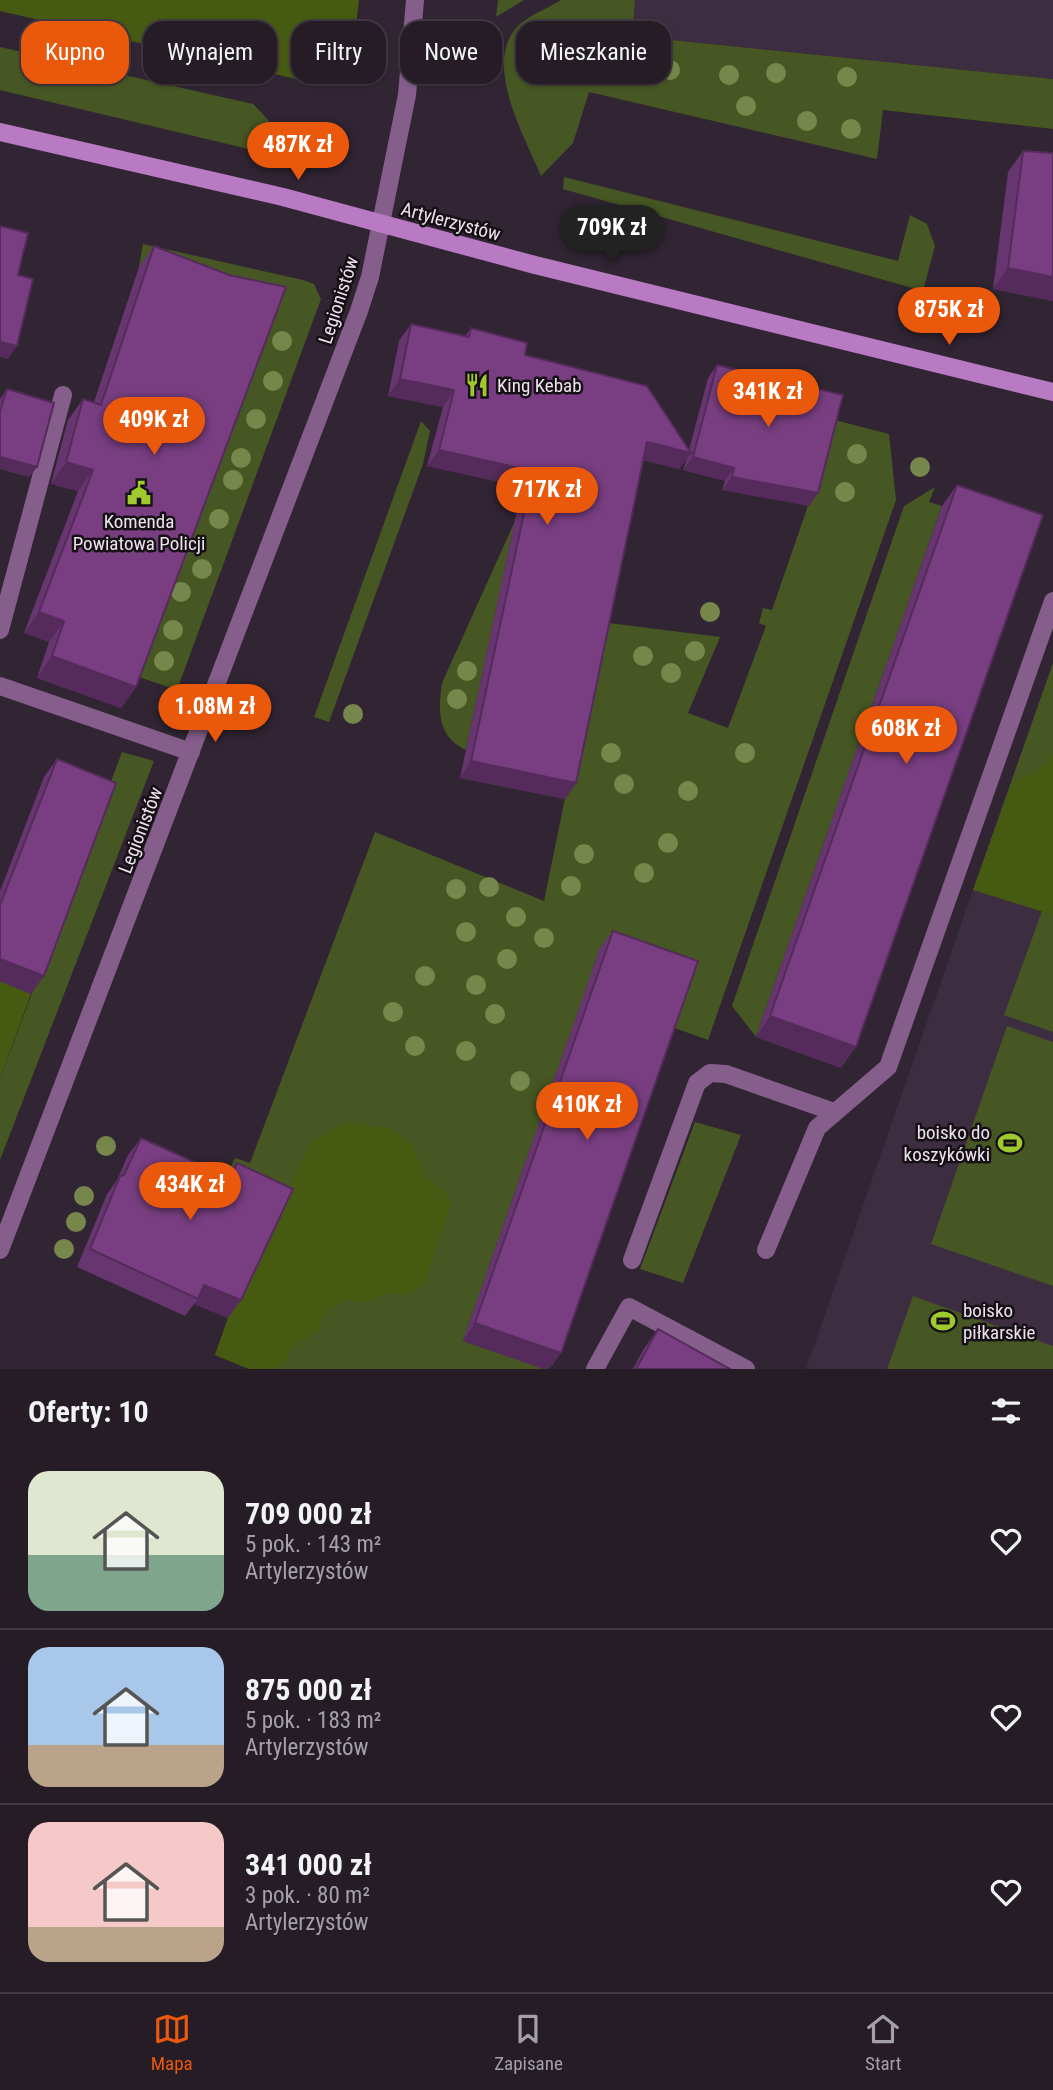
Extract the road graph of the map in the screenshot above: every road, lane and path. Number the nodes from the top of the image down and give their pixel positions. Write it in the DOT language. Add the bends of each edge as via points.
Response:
graph roads {
  1 [pos="415,0"];
  2 [pos="0,132"];
  3 [pos="379,223"];
  4 [pos="1053,392"];
  5 [pos="63,395"];
  6 [pos="1053,601"];
  7 [pos="0,630"];
  8 [pos="0,686"];
  9 [pos="191,752"];
  10 [pos="834,1112"];
  11 [pos="0,1250"];
  12 [pos="766,1250"];
  13 [pos="632,1260"];
  14 [pos="595,1369"];
  15 [pos="746,1369"];
  1 -- 3 [label="street, Legionistów" via="407,95"];
  2 -- 3 [label="street, Artylerzystów"];
  3 -- 4 [label="street, Artylerzystów"];
  3 -- 9 [label="street, Legionistów" via="359,311"];
  5 -- 7 [label="street"];
  6 -- 10 [label="street" via="888,1067"];
  8 -- 9 [label="street"];
  9 -- 11 [label="street, Legionistów"];
  10 -- 12 [label="street" via="817,1128"];
  10 -- 13 [label="street" via="726,1074 709,1073 697,1083"];
  14 -- 15 [label="street" via="629,1307"];
}
